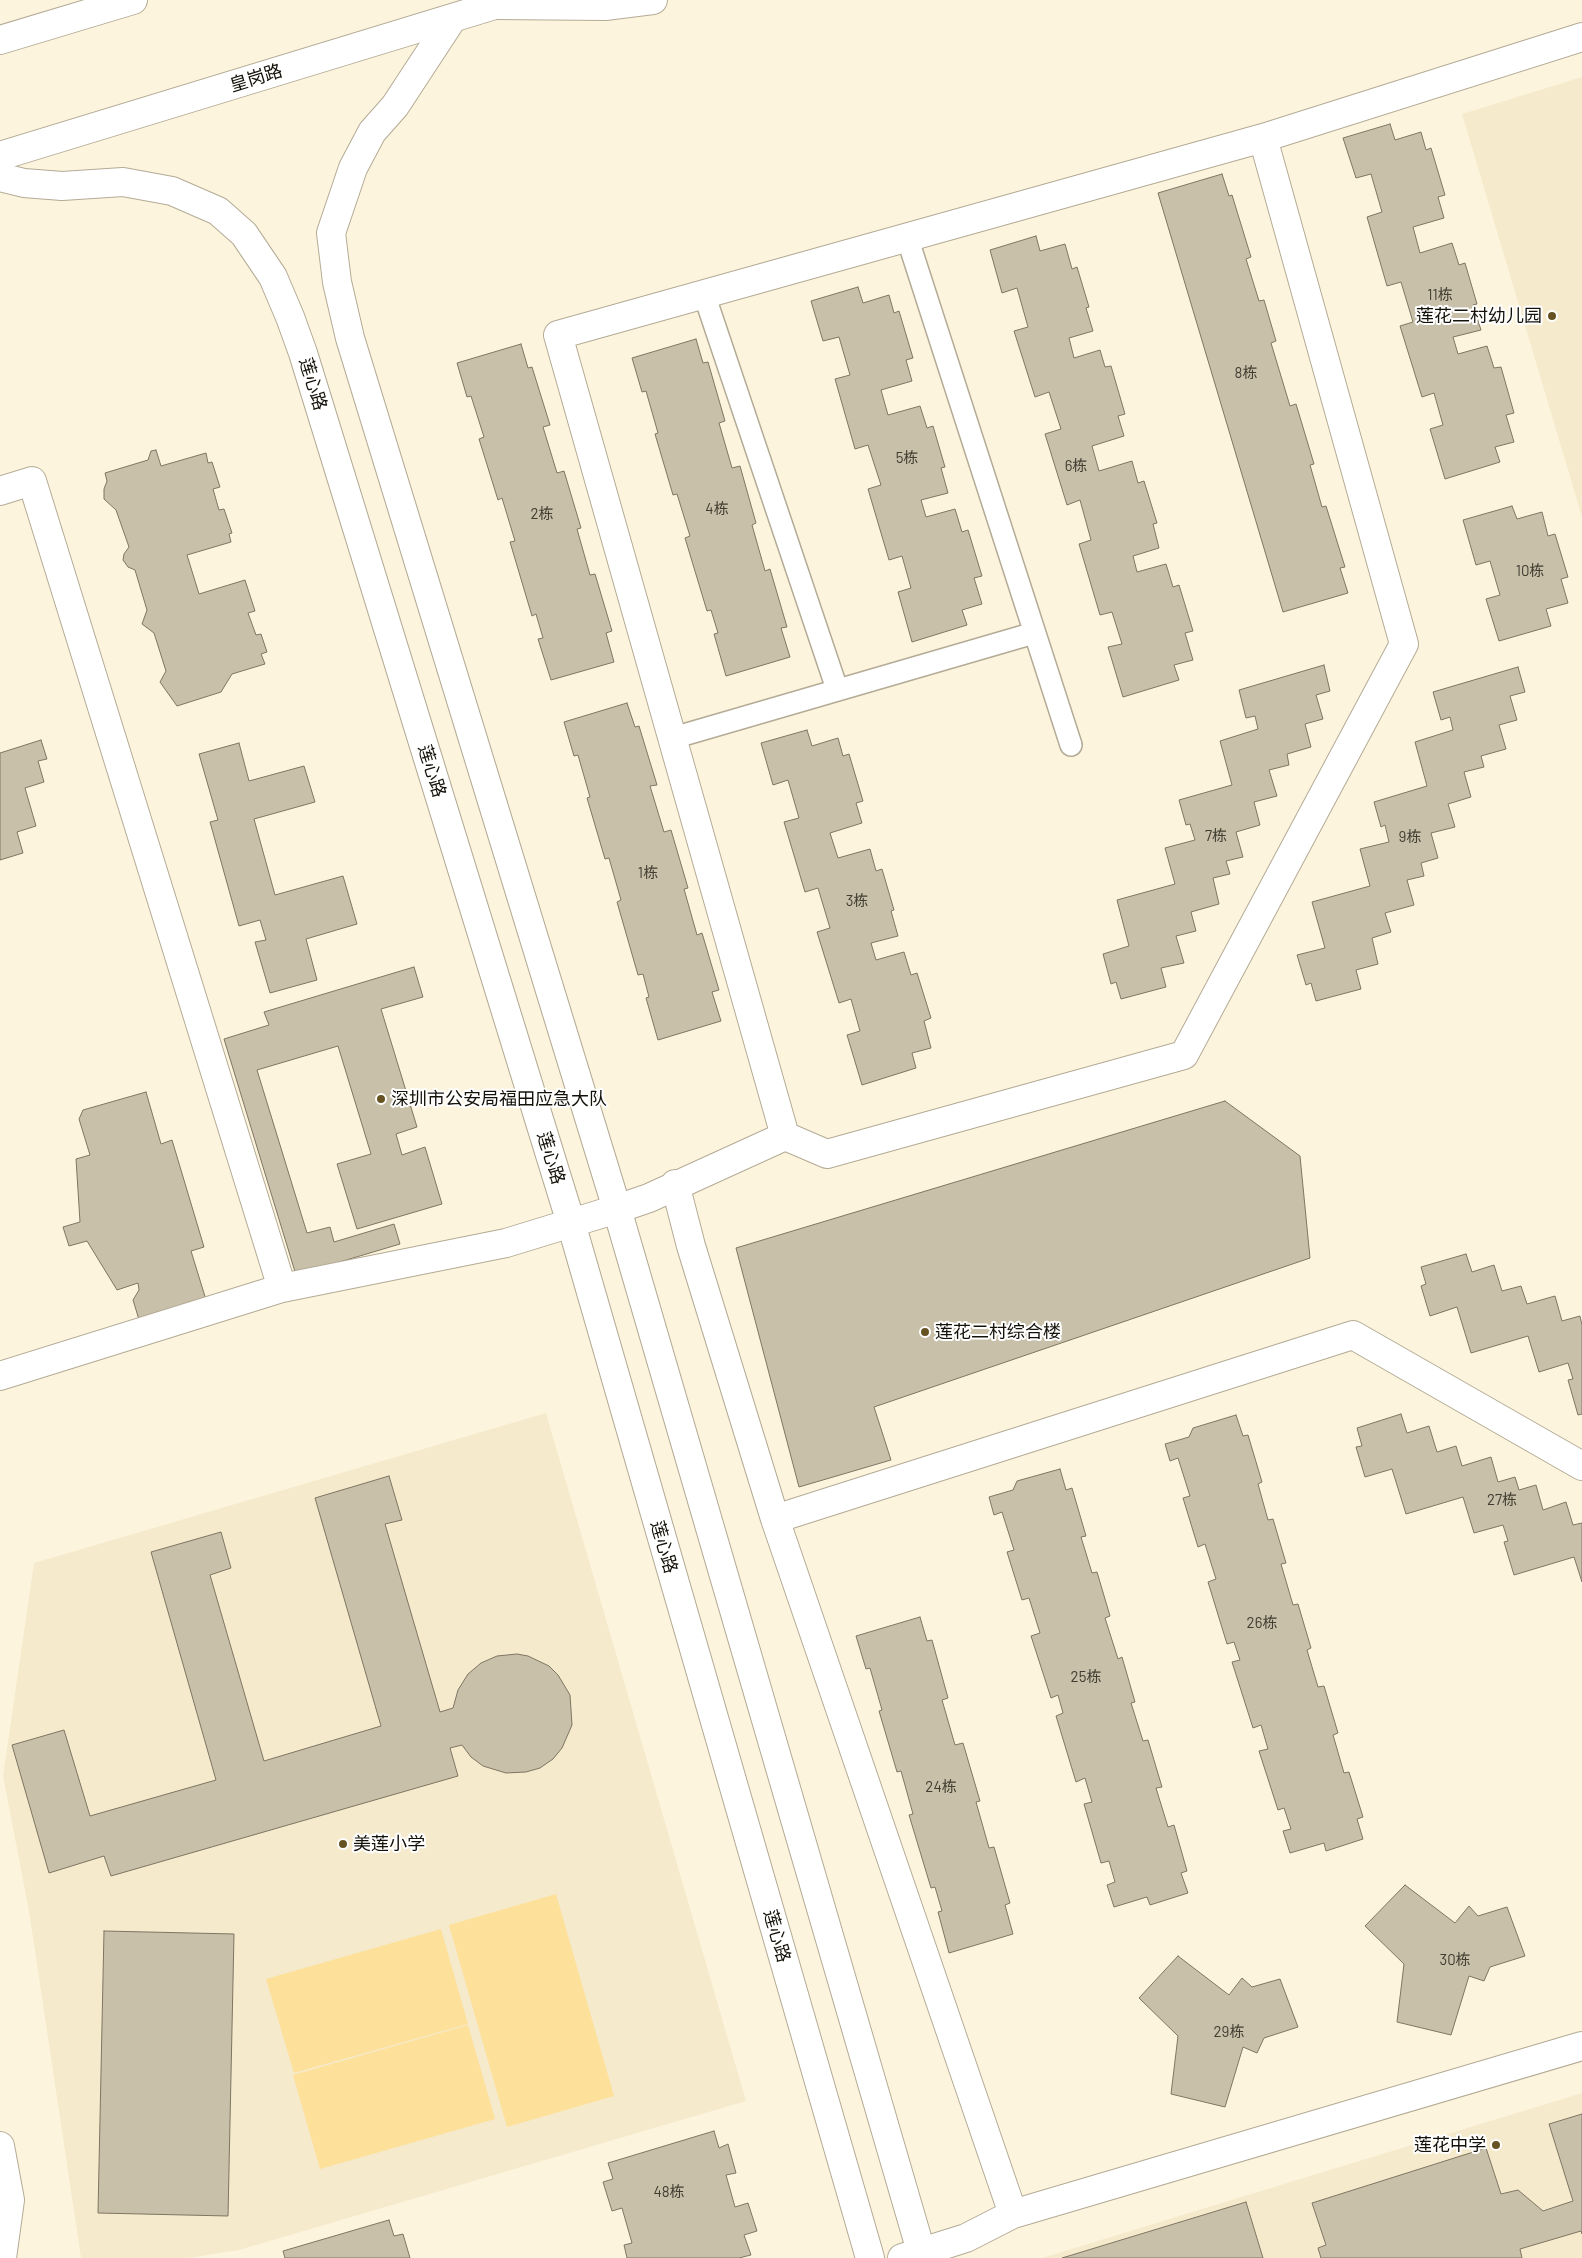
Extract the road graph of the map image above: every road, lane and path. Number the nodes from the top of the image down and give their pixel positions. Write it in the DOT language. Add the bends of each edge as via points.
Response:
graph roads {
  1 [pos="133,0"];
  2 [pos="653,0"];
  3 [pos="503,2"];
  4 [pos="452,19"];
  5 [pos="1582,37"];
  6 [pos="0,40"];
  7 [pos="1263,138"];
  8 [pos="0,156"];
  9 [pos="0,177"];
  10 [pos="907,237"];
  11 [pos="704,294"];
  12 [pos="0,491"];
  13 [pos="1034,633"];
  14 [pos="837,689"];
  15 [pos="673,738"];
  16 [pos="1071,744"];
  17 [pos="785,1136"];
  18 [pos="676,1184"];
  19 [pos="617,1209"];
  20 [pos="570,1223"];
  21 [pos="282,1288"];
  22 [pos="0,1376"];
  23 [pos="1582,1466"];
  24 [pos="775,1519"];
  25 [pos="1582,2046"];
  26 [pos="0,2146"];
  27 [pos="1013,2214"];
  28 [pos="916,2256"];
  29 [pos="2,2258"];
  30 [pos="870,2258"];
  1 -- 6 [label="main road"];
  2 -- 3 [label="main road, 皇岗路" via="605,6"];
  3 -- 4 [label="main road, 皇岗路"];
  4 -- 8 [label="main road, 皇岗路"];
  4 -- 19 [label="main road" via="394,106 372,132 353,168 331,233 337,282 350,338"];
  5 -- 7 [label="main road"];
  7 -- 10 [label="main road"];
  7 -- 17 [label="main road" via="1404,644 1184,1054 827,1154"];
  9 -- 20 [label="main road, 莲心路" via="62,186 124,182 172,191 218,211 244,234 273,277 306,362"];
  10 -- 11 [label="main road"];
  10 -- 13 [label="lane"];
  11 -- 14 [label="lane"];
  11 -- 15 [label="main road" via="558,335"];
  12 -- 21 [label="main road" via="32,481"];
  13 -- 14 [label="lane"];
  13 -- 16 [label="lane"];
  14 -- 15 [label="lane"];
  15 -- 17 [label="main road"];
  17 -- 18 [label="main road"];
  18 -- 19 [label="main road"];
  18 -- 24 [label="main road" via="691,1246"];
  19 -- 20 [label="main road"];
  19 -- 28 [label="main road"];
  20 -- 21 [label="main road" via="506,1243"];
  20 -- 30 [label="main road, 莲心路"];
  21 -- 22 [label="main road"];
  23 -- 24 [label="main road" via="1352,1335"];
  24 -- 27 [label="main road"];
  25 -- 27 [label="main road"];
  26 -- 29 [label="main road" via="10,2200"];
  27 -- 28 [label="main road" via="966,2238"];
}
